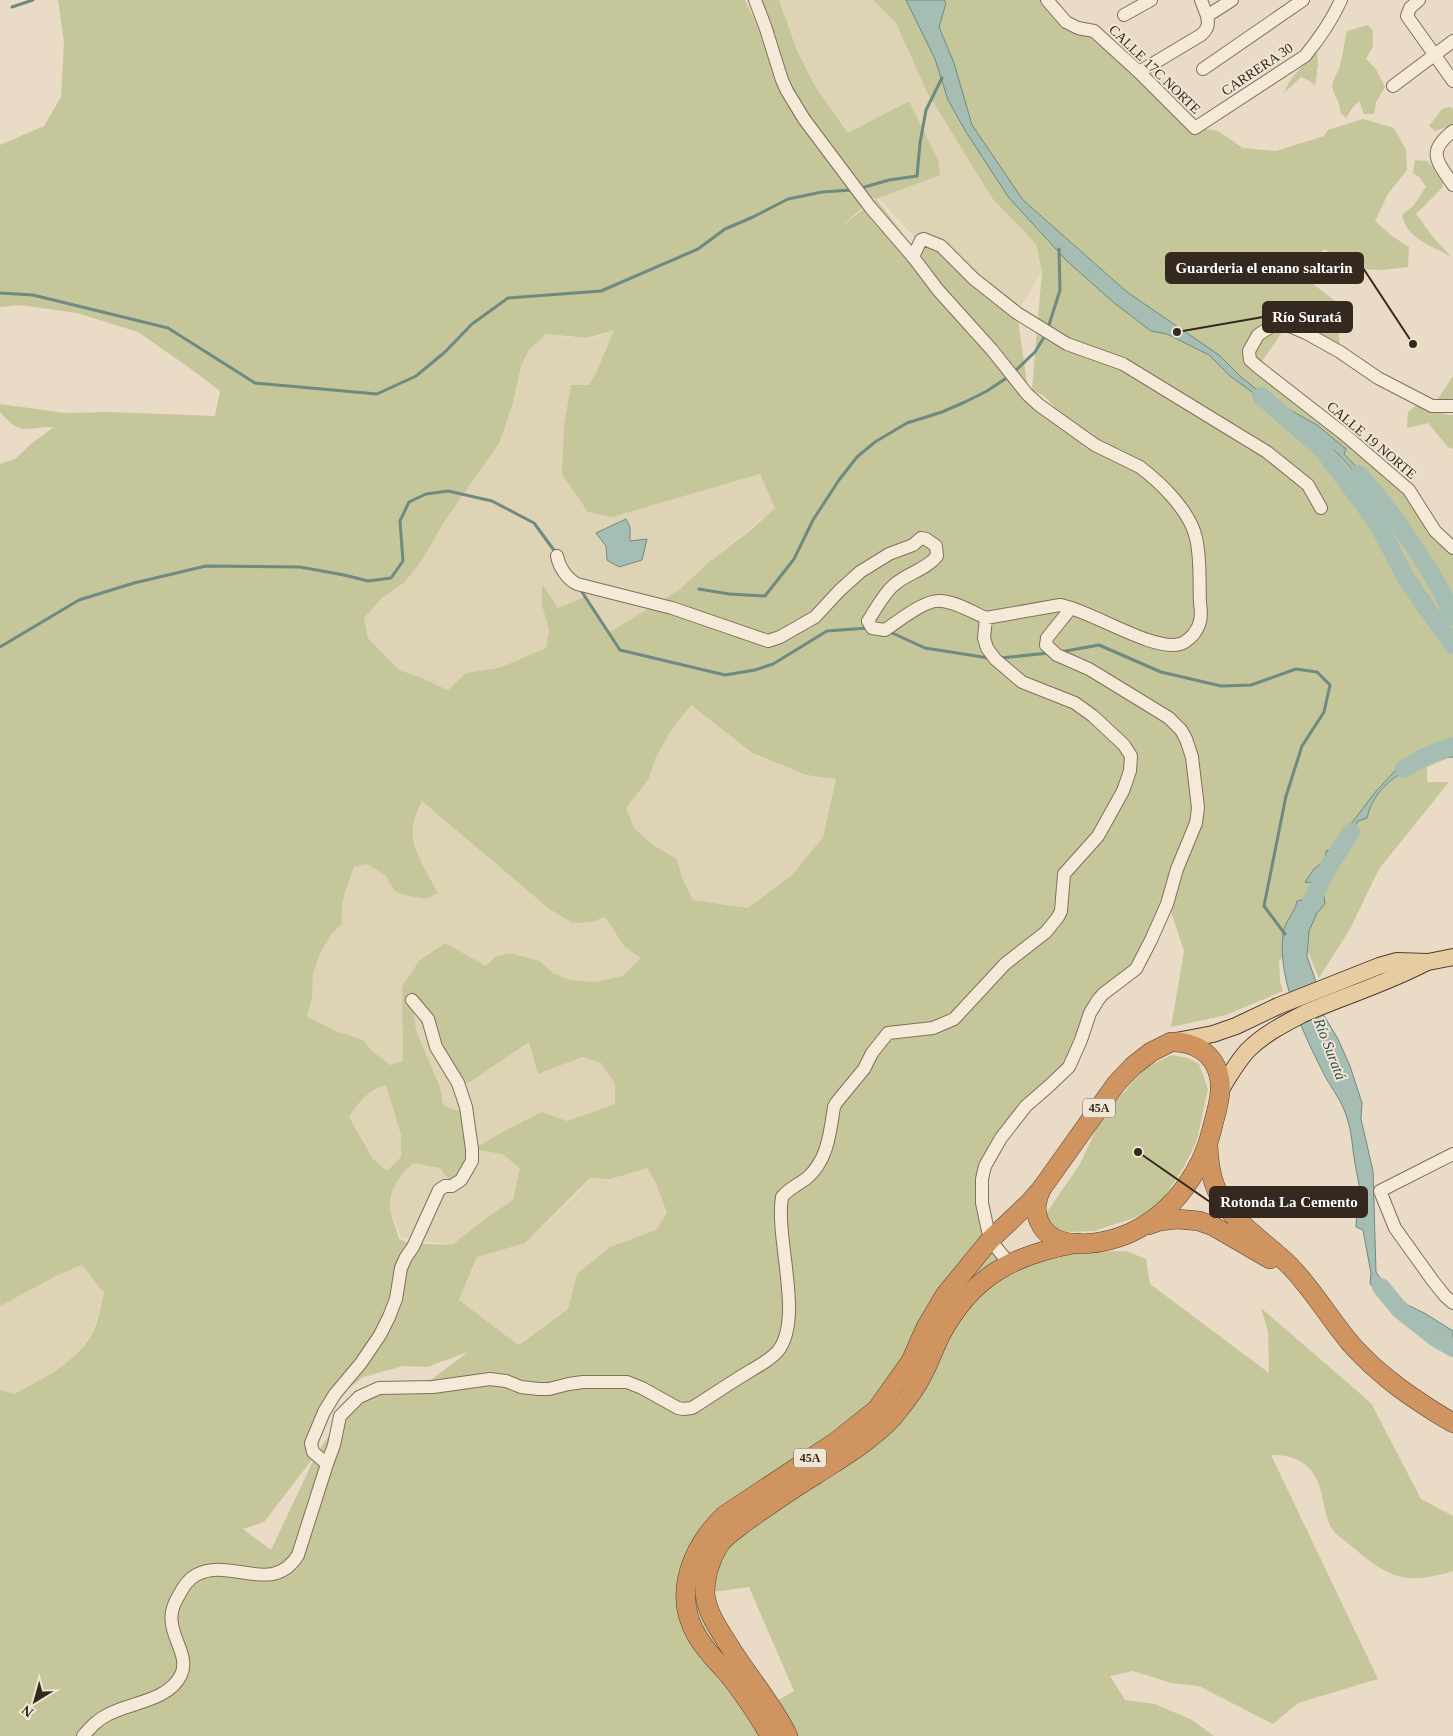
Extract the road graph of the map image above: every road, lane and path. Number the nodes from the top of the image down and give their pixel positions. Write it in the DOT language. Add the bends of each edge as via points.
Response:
graph roads {
  1 [pos="755,0"];
  2 [pos="1047,0"];
  3 [pos="1151,0"];
  4 [pos="1201,0"];
  5 [pos="1232,0"];
  6 [pos="1303,0"];
  7 [pos="1341,0"];
  8 [pos="1419,0"];
  9 [pos="1124,15"];
  10 [pos="1207,16"];
  11 [pos="1453,41"];
  12 [pos="1434,55"];
  13 [pos="1203,68"];
  14 [pos="1139,72"];
  15 [pos="1453,81"];
  16 [pos="1392,86"];
  17 [pos="1195,128"];
  18 [pos="1453,131"];
  19 [pos="1453,185"];
  20 [pos="913,257"];
  21 [pos="1453,406"];
  22 [pos="1321,508"];
  23 [pos="1453,548"];
  24 [pos="557,556"];
  25 [pos="1071,608"];
  26 [pos="986,618"];
  27 [pos="1453,957"];
  28 [pos="1428,962"];
  29 [pos="412,1000"];
  30 [pos="1171,1042"];
  31 [pos="1220,1091"];
  32 [pos="1208,1145"];
  33 [pos="1453,1155"];
  34 [pos="1042,1188"];
  35 [pos="1140,1228"];
  36 [pos="990,1240"];
  37 [pos="1078,1243"];
  38 [pos="1009,1263"];
  39 [pos="1453,1303"];
  40 [pos="1322,1307"];
  41 [pos="1453,1423"];
  42 [pos="327,1464"];
  43 [pos="83,1736"];
  44 [pos="770,1736"];
  45 [pos="788,1736"];
  1 -- 20 [label="street" via="782,80 804,119 870,207"];
  2 -- 14 [label="street, CALLE 17C NORTE" via="1066,22 1094,32"];
  3 -- 9 [label="street"];
  4 -- 10 [label="street"];
  5 -- 10 [label="street"];
  6 -- 13 [label="street"];
  7 -- 17 [label="street, CARRERA 30" via="1305,56"];
  8 -- 12 [label="street" via="1406,16"];
  10 -- 14 [label="street" via="1205,32"];
  11 -- 12 [label="street"];
  12 -- 15 [label="street"];
  12 -- 16 [label="street"];
  14 -- 17 [label="street, CALLE 17C NORTE"];
  18 -- 19 [label="street" via="1436,150 1436,160"];
  20 -- 22 [label="street" via="921,240 938,244 974,279 1017,313 1067,344 1123,364 1266,452 1308,485"];
  20 -- 25 [label="street" via="1027,394 1087,440 1148,473 1169,493 1193,528 1202,614 1200,625 1185,642 1159,643"];
  21 -- 23 [label="street, CALLE 19 NORTE" via="1432,406 1287,325 1273,325 1258,335 1249,351 1250,360 1258,367 1409,490 1435,531"];
  24 -- 26 [label="street" via="575,583 672,608 768,641 815,616 860,572 921,538 936,546 937,556 924,568 886,591 868,620 872,628 886,630 912,612 940,600"];
  25 -- 26 [label="street" via="1060,605"];
  25 -- 36 [label="street" via="1047,638 1046,645 1053,653 1105,678 1169,718 1181,730 1192,757 1198,808 1196,823 1167,904 1136,969 1098,1000 1069,1067 1026,1106 1001,1138 985,1166 982,1203"];
  26 -- 42 [label="street" via="984,638 995,659 1022,682 1075,703 1093,716 1124,745 1131,756 1130,771 1123,791 1098,836 1064,874 1061,911 1053,925 1004,964 954,1020 933,1028 888,1033 836,1103 821,1160 808,1177 782,1197 780,1216 789,1305 787,1332 777,1352 766,1362 687,1409 678,1408 627,1382 584,1382 549,1390 521,1387 490,1378 433,1388 379,1388 358,1397 340,1416"];
  27 -- 28 [label="main road, 45A"];
  28 -- 30 [label="main road, 45A" via="1397,961 1379,966 1236,1026"];
  28 -- 31 [label="main road, 45A" via="1328,1003 1268,1033 1233,1068"];
  29 -- 42 [label="street" via="428,1019 436,1047 458,1083 466,1107 472,1161 462,1180 439,1190 400,1268 396,1299 386,1323 324,1412 311,1443 313,1452"];
  30 -- 31 [label="highway, 45A" via="1186,1042 1209,1057 1218,1072"];
  30 -- 34 [label="highway, 45A" via="1151,1052 1116,1084"];
  31 -- 32 [label="highway, 45A"];
  32 -- 35 [label="highway, 45A" via="1191,1178 1176,1198 1159,1216"];
  32 -- 40 [label="highway" via="1209,1165 1220,1198 1234,1216 1291,1267"];
  33 -- 39 [label="street" via="1380,1191 1395,1228 1444,1296"];
  34 -- 36 [label="highway, 45A"];
  34 -- 37 [label="highway, 45A" via="1036,1213 1044,1230 1059,1241"];
  35 -- 37 [label="highway, 45A" via="1113,1239"];
  35 -- 40 [label="highway" via="1177,1219 1213,1226 1276,1263"];
  36 -- 38 [label="street"];
  36 -- 44 [label="highway, 45A" via="945,1295 911,1361 877,1409 837,1441 725,1515 703,1540 692,1559 686,1586 688,1612 697,1636 733,1680"];
  37 -- 38 [label="highway, 45A" via="1051,1248"];
  38 -- 45 [label="highway, 45A" via="984,1280 958,1306 912,1394 891,1419 864,1442 730,1534 712,1559 705,1593 714,1622"];
  40 -- 41 [label="highway" via="1353,1346 1386,1378"];
  42 -- 43 [label="street" via="298,1554 289,1567 273,1574 217,1569 196,1575 181,1591 172,1612 171,1623 184,1666 178,1680 167,1691 96,1721"];
}
